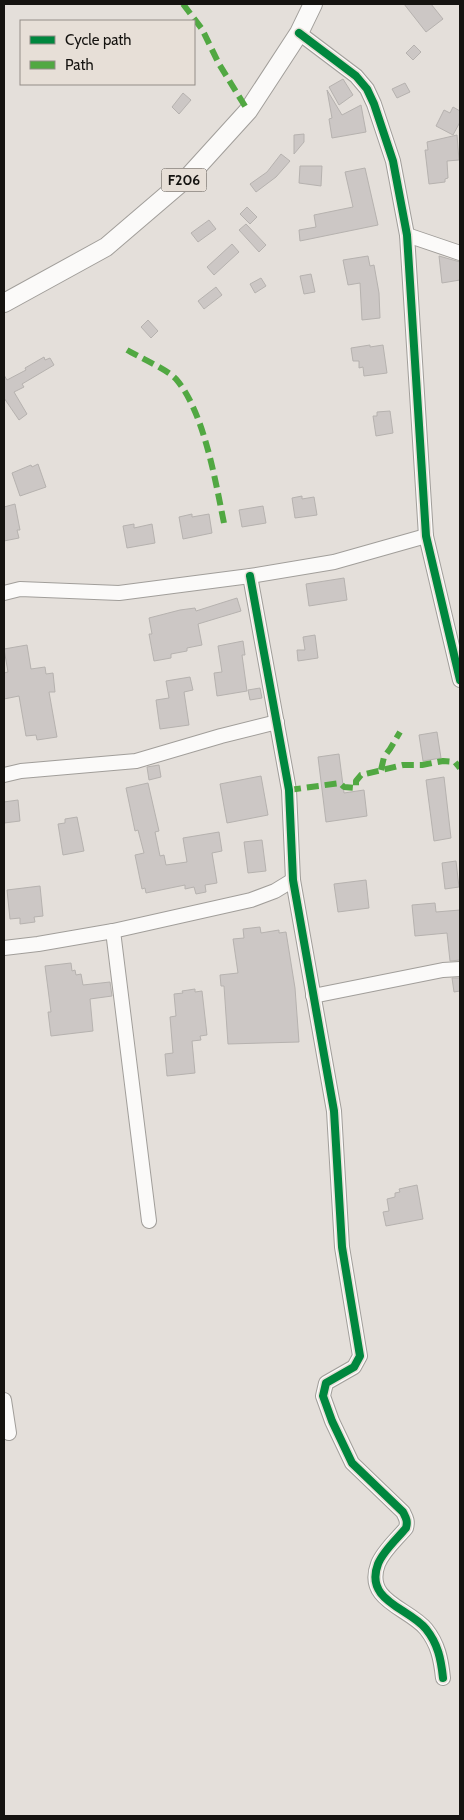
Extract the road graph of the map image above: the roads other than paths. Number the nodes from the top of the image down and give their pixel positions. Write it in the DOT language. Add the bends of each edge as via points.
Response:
graph roads {
  1 [pos="313,4"];
  2 [pos="299,33"];
  3 [pos="408,235"];
  4 [pos="460,253"];
  5 [pos="5,304"];
  6 [pos="426,536"];
  7 [pos="250,576"];
  8 [pos="4,593"];
  9 [pos="460,680"];
  10 [pos="277,722"];
  11 [pos="4,775"];
  12 [pos="293,880"];
  13 [pos="113,931"];
  14 [pos="4,948"];
  15 [pos="460,969"];
  16 [pos="313,996"];
  17 [pos="149,1221"];
  18 [pos="4,1400"];
  19 [pos="9,1433"];
  20 [pos="443,1678"];
  1 -- 2 [label="main road, F206"];
  2 -- 3 [label="street" via="356,76 367,89 393,160"];
  2 -- 5 [label="main road, F206" via="248,111 188,176 106,247"];
  3 -- 4 [label="street"];
  3 -- 6 [label="street"];
  6 -- 7 [label="street" via="334,562"];
  6 -- 9 [label="street"];
  7 -- 8 [label="street" via="120,592 20,590"];
  7 -- 10 [label="street"];
  10 -- 11 [label="street" via="136,761"];
  10 -- 12 [label="street" via="289,790"];
  12 -- 13 [label="street" via="275,892 251,900"];
  12 -- 16 [label="street"];
  13 -- 14 [label="street"];
  13 -- 17 [label="street"];
  15 -- 16 [label="street"];
  16 -- 20 [label="street" via="334,1111 342,1246 360,1356 354,1367 326,1383 323,1396 352,1462 407,1518 406,1528 379,1562 375,1580 388,1602 424,1627 433,1639 440,1653"];
  18 -- 19 [label="street"];
}
